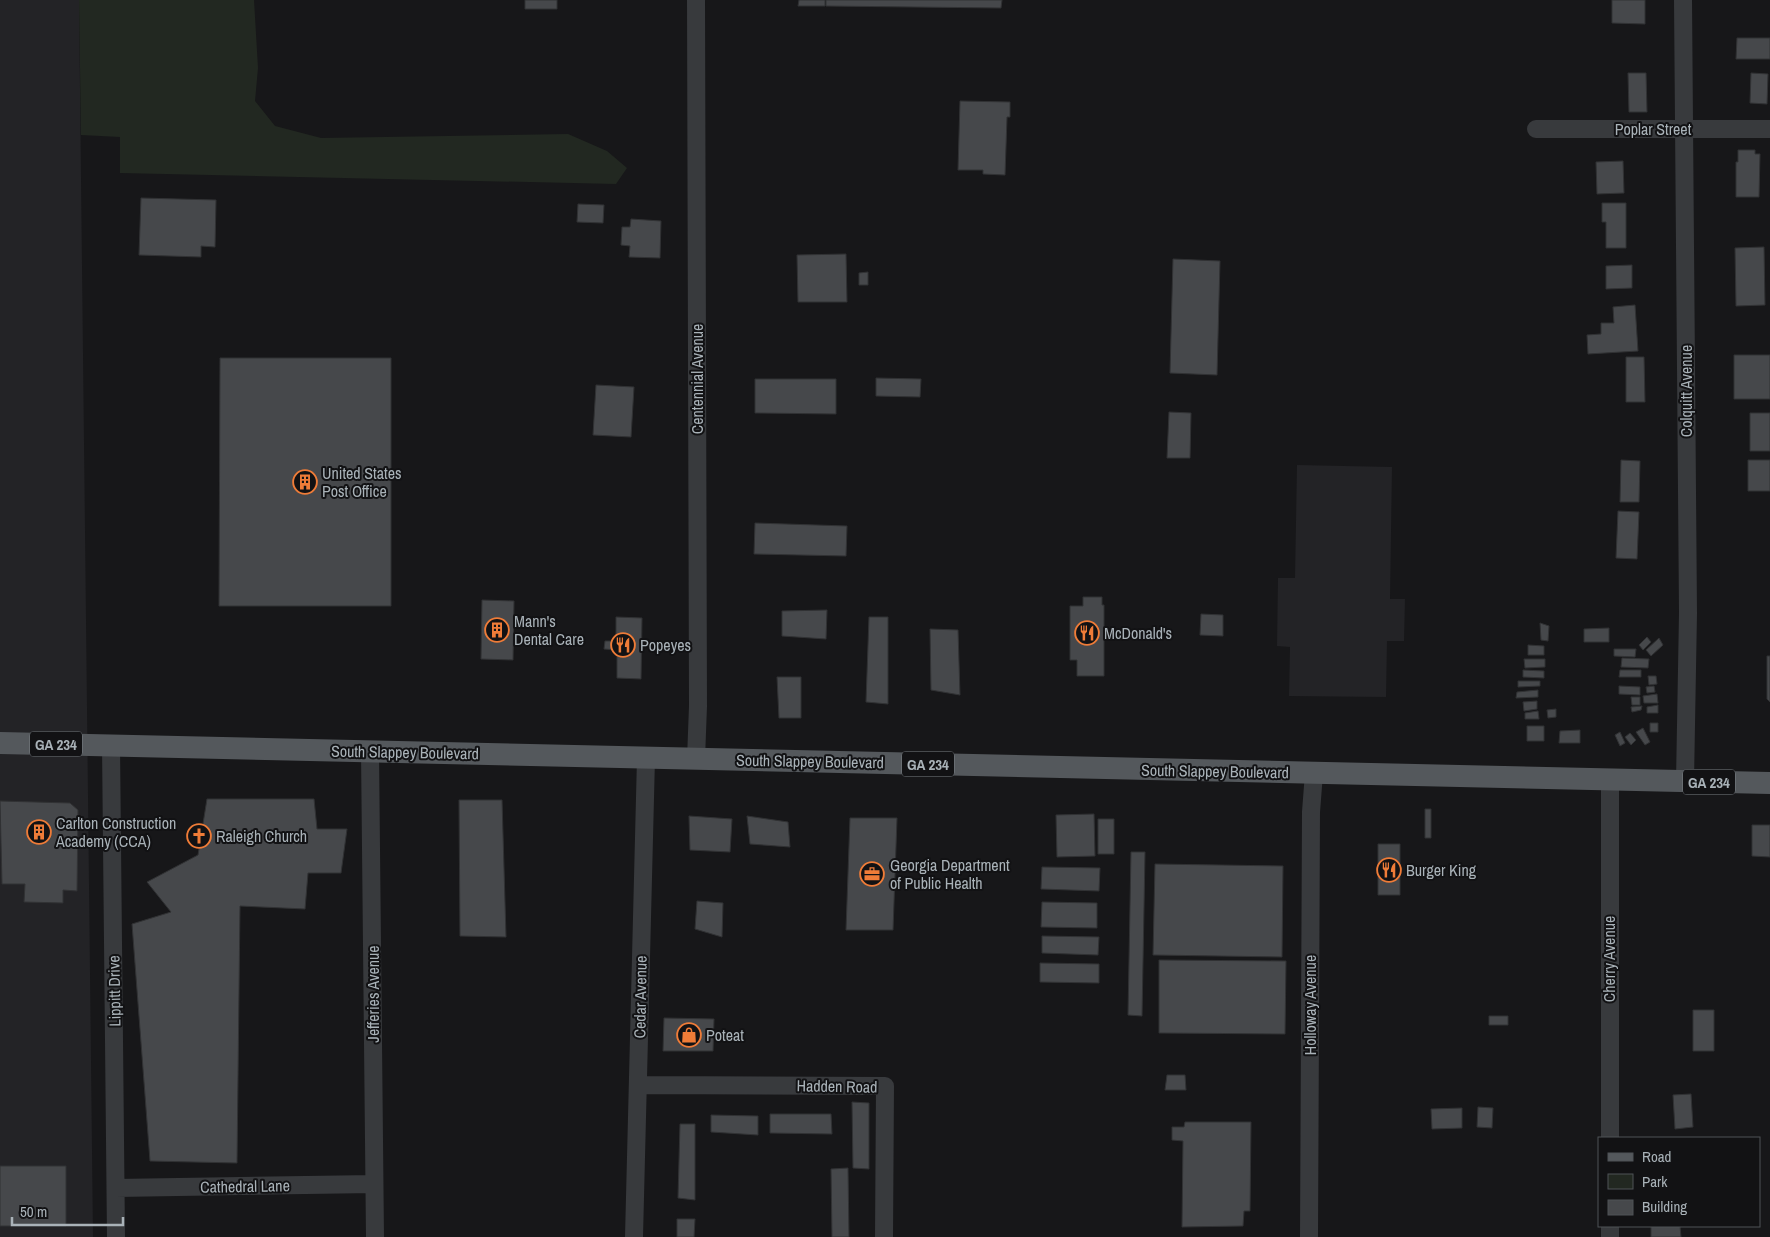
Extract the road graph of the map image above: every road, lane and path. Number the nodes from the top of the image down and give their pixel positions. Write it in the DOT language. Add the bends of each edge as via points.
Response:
graph roads {
  1 [pos="696,0"];
  2 [pos="1683,0"];
  3 [pos="1536,129"];
  4 [pos="1684,129"];
  5 [pos="1770,129"];
  6 [pos="0,743"];
  7 [pos="111,745"];
  8 [pos="370,752"];
  9 [pos="646,758"];
  10 [pos="696,759"];
  11 [pos="1314,773"];
  12 [pos="1610,779"];
  13 [pos="1685,781"];
  14 [pos="1770,783"];
  15 [pos="638,1085"];
  16 [pos="1610,1137"];
  17 [pos="374,1184"];
  18 [pos="116,1188"];
  19 [pos="116,1237"];
  20 [pos="375,1237"];
  21 [pos="634,1237"];
  22 [pos="884,1237"];
  23 [pos="1309,1237"];
  1 -- 10 [label="street, Centennial Avenue"];
  2 -- 4 [label="street, Colquitt Avenue"];
  3 -- 4 [label="street, Poplar Street"];
  4 -- 5 [label="street, Poplar Street"];
  4 -- 13 [label="street, Colquitt Avenue" via="1688,604"];
  6 -- 7 [label="main road, South Slappey Boulevard / GA 234"];
  7 -- 8 [label="main road, South Slappey Boulevard / GA 234"];
  7 -- 18 [label="street, Lippitt Drive"];
  8 -- 9 [label="main road, South Slappey Boulevard / GA 234"];
  8 -- 17 [label="street, Jefferies Avenue"];
  9 -- 10 [label="main road, South Slappey Boulevard / GA 234"];
  9 -- 15 [label="street, Cedar Avenue"];
  10 -- 11 [label="main road, South Slappey Boulevard / GA 234"];
  11 -- 12 [label="main road, South Slappey Boulevard / GA 234"];
  11 -- 23 [label="street, Holloway Avenue"];
  12 -- 13 [label="main road, South Slappey Boulevard / GA 234"];
  12 -- 16 [label="street, Cherry Avenue"];
  13 -- 14 [label="main road, South Slappey Boulevard / GA 234"];
  15 -- 21 [label="street, Cedar Avenue"];
  15 -- 22 [label="street, Hadden Road" via="885,1086"];
  17 -- 18 [label="street, Cathedral Lane"];
  17 -- 20 [label="street, Jefferies Avenue"];
  18 -- 19 [label="street, Lippitt Drive"];
}
